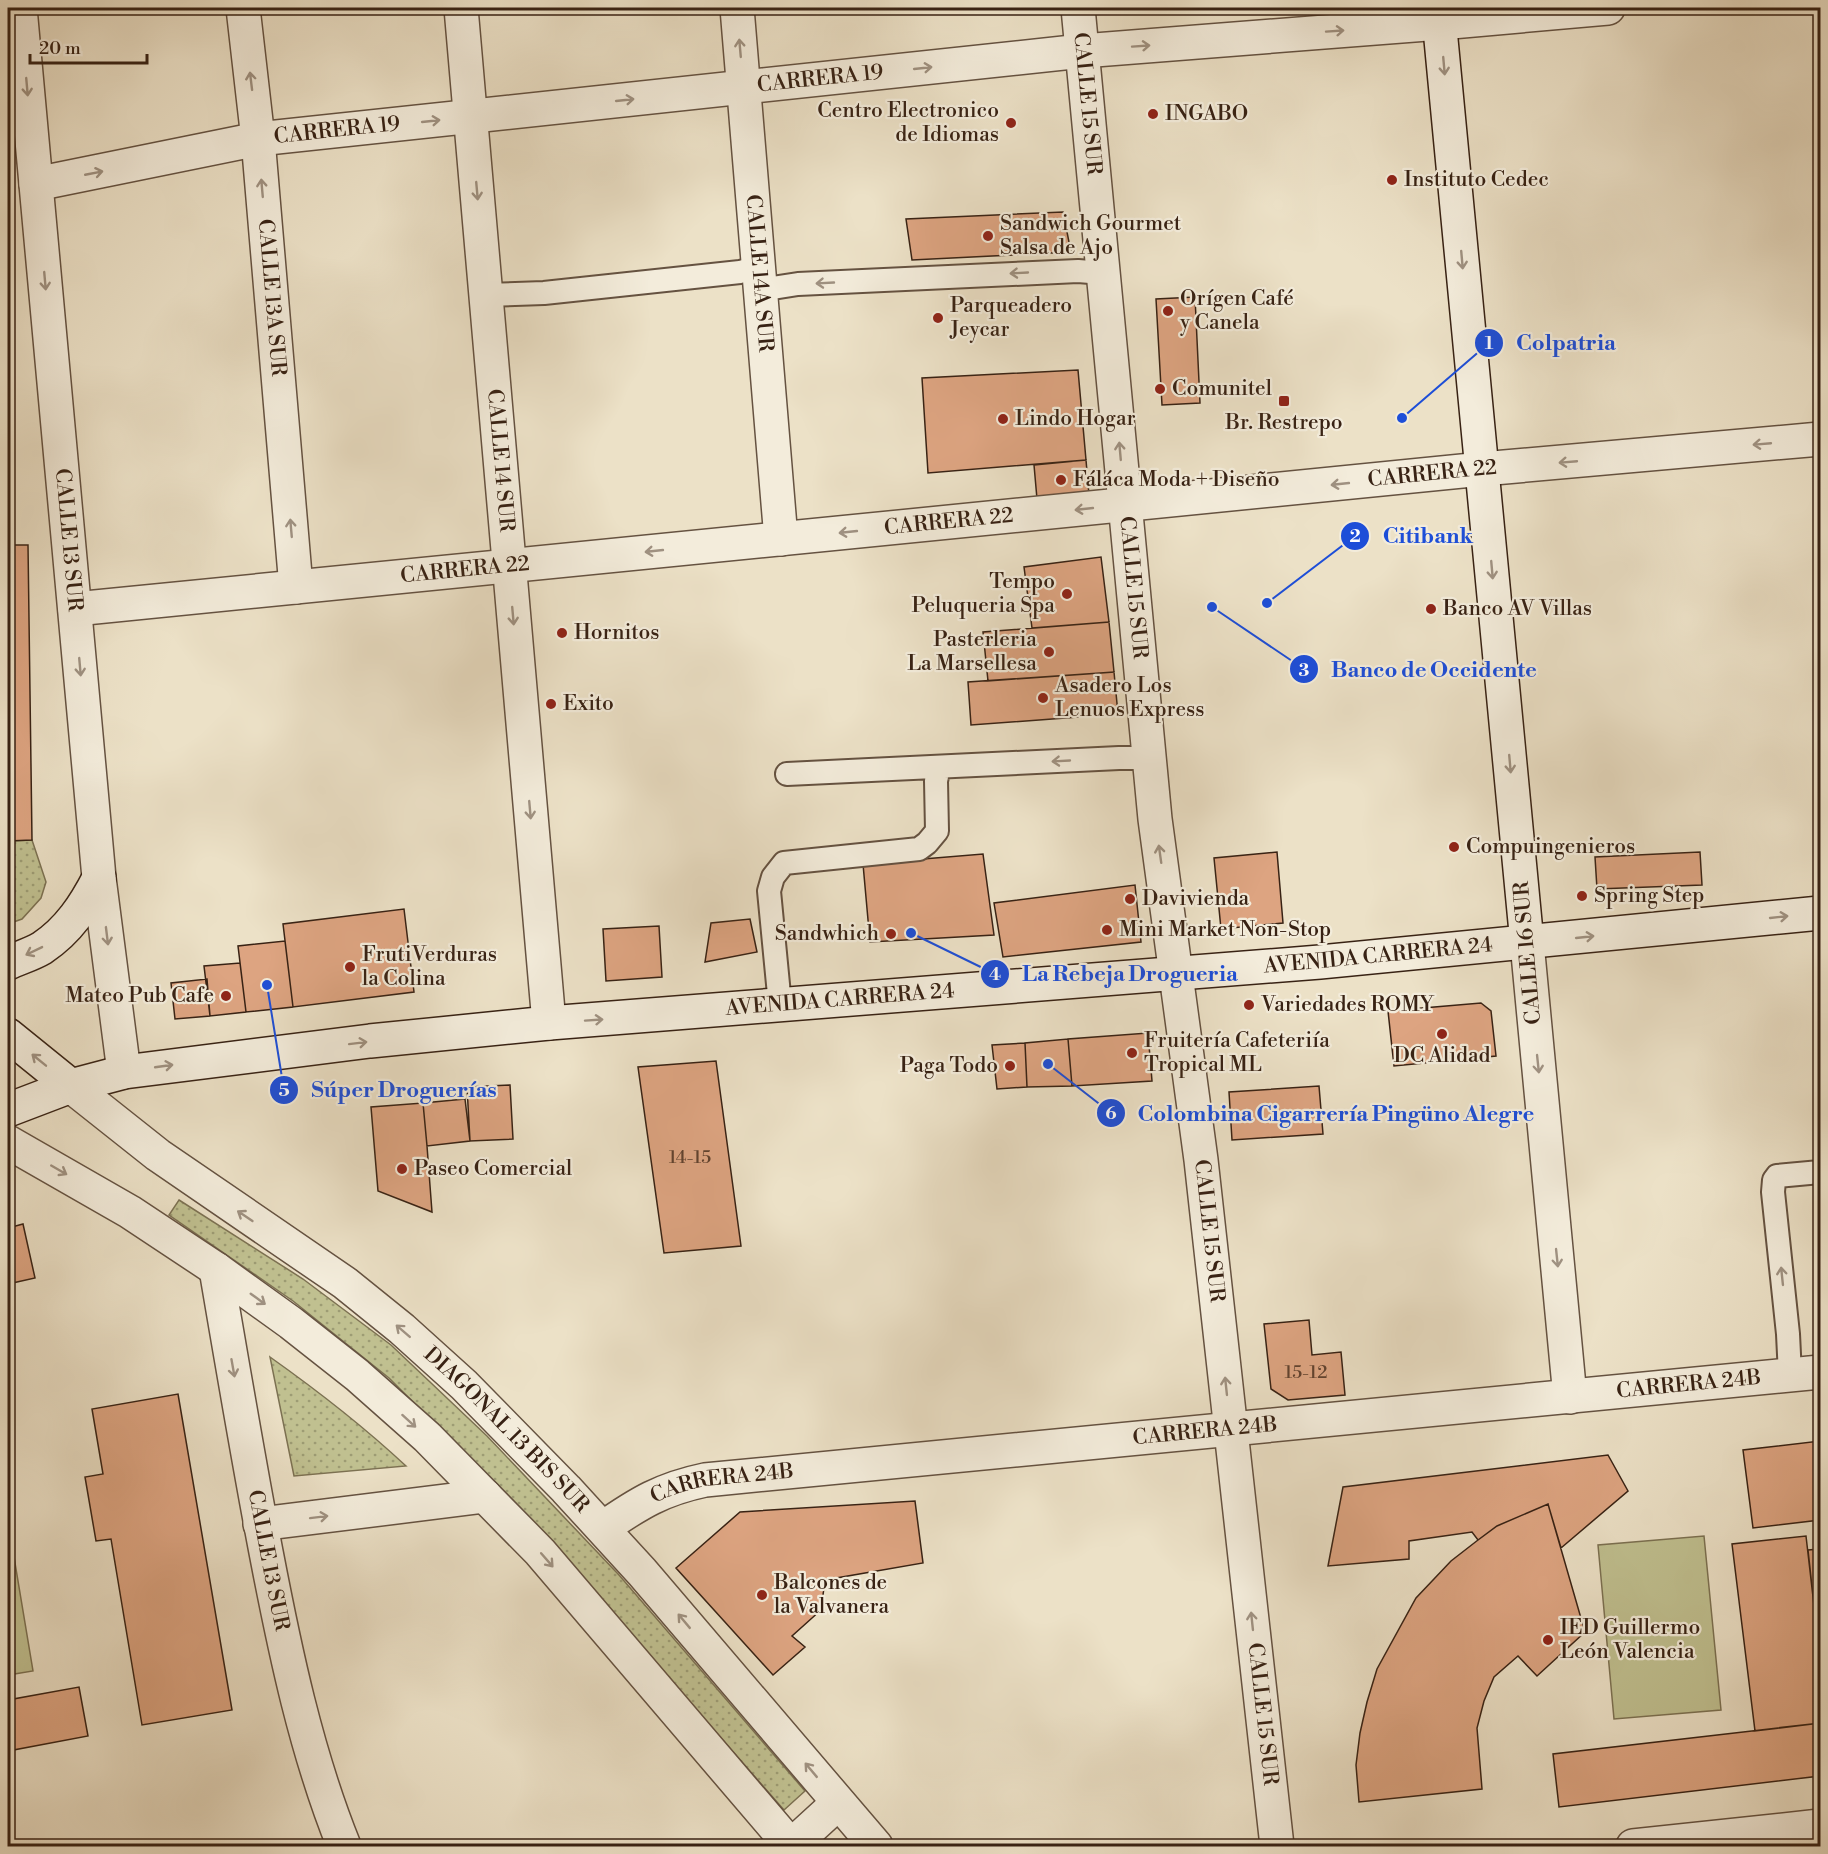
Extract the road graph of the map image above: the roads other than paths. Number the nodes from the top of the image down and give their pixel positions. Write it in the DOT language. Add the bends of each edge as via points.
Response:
graph roads {
  1 [pos="20,8"];
  2 [pos="243,8"];
  3 [pos="461,8"];
  4 [pos="737,8"];
  5 [pos="1078,8"];
  6 [pos="1608,8"];
  7 [pos="1436,13"];
  8 [pos="1082,51"];
  9 [pos="744,88"];
  10 [pos="470,117"];
  11 [pos="258,140"];
  12 [pos="36,184"];
  13 [pos="1103,273"];
  14 [pos="759,278"];
  15 [pos="485,296"];
  16 [pos="1821,439"];
  17 [pos="1482,470"];
  18 [pos="1125,505"];
  19 [pos="781,539"];
  20 [pos="509,566"];
  21 [pos="296,587"];
  22 [pos="75,609"];
  23 [pos="1149,758"];
  24 [pos="939,767"];
  25 [pos="787,774"];
  26 [pos="99,878"];
  27 [pos="1821,913"];
  28 [pos="1527,943"];
  29 [pos="8,963"];
  30 [pos="1176,974"];
  31 [pos="780,1005"];
  32 [pos="549,1023"];
  33 [pos="8,1035"];
  34 [pos="124,1072"];
  35 [pos="71,1086"];
  36 [pos="8,1110"];
  37 [pos="8,1142"];
  38 [pos="1821,1172"];
  39 [pos="216,1269"];
  40 [pos="1805,1374"];
  41 [pos="1570,1397"];
  42 [pos="1231,1429"];
  43 [pos="484,1496"];
  44 [pos="261,1524"];
  45 [pos="603,1528"];
  46 [pos="838,1803"];
  47 [pos="1821,1826"];
  48 [pos="344,1846"];
  49 [pos="791,1846"];
  50 [pos="876,1846"];
  51 [pos="1277,1846"];
  52 [pos="1633,1846"];
  1 -- 12 [label="street, CALLE 13 SUR, one-way"];
  11 -- 2 [label="street, CALLE 13A SUR, one-way"];
  3 -- 10 [label="street, CALLE 14 SUR"];
  9 -- 4 [label="street, CALLE 14A SUR, one-way"];
  5 -- 8 [label="street, CALLE 15 SUR"];
  6 -- 7 [label="street, CARRERA 19"];
  8 -- 7 [label="street, CARRERA 19, one-way"];
  7 -- 17 [label="street, CALLE 16 SUR, one-way"];
  9 -- 8 [label="street, CARRERA 19, one-way"];
  8 -- 13 [label="street, CALLE 15 SUR"];
  10 -- 9 [label="street, CARRERA 19, one-way"];
  9 -- 14 [label="street, CALLE 14A SUR"];
  11 -- 10 [label="street, CARRERA 19, one-way"];
  10 -- 15 [label="street, CALLE 14 SUR, one-way"];
  12 -- 11 [label="street, CARRERA 19, one-way"];
  21 -- 11 [label="street, CALLE 13A SUR, one-way"];
  12 -- 22 [label="street, CALLE 13 SUR, one-way"];
  13 -- 14 [label="lane, one-way" via="1066,271 798,284"];
  18 -- 13 [label="street, CALLE 15 SUR, one-way"];
  14 -- 15 [label="lane" via="740,272"];
  14 -- 19 [label="street, CALLE 14A SUR"];
  15 -- 20 [label="street, CALLE 14 SUR"];
  16 -- 17 [label="street, CARRERA 22, one-way"];
  17 -- 18 [label="street, CARRERA 22, one-way"];
  17 -- 28 [label="street, CALLE 16 SUR, one-way"];
  18 -- 19 [label="street, CARRERA 22, one-way"];
  18 -- 23 [label="street, CALLE 15 SUR"];
  19 -- 20 [label="street, CARRERA 22, one-way"];
  20 -- 21 [label="street, CARRERA 22"];
  20 -- 32 [label="street, CALLE 14 SUR, one-way"];
  21 -- 22 [label="street, CARRERA 22"];
  22 -- 26 [label="street, CALLE 13 SUR, one-way"];
  23 -- 24 [label="lane, one-way"];
  30 -- 23 [label="street, CALLE 15 SUR, one-way"];
  24 -- 25 [label="lane"];
  24 -- 31 [label="lane" via="937,831 920,849 784,863 773,877 769,891"];
  26 -- 29 [label="street, one-way" via="85,905 65,929 41,948"];
  26 -- 34 [label="street, CALLE 13 SUR, one-way"];
  28 -- 27 [label="street, AVENIDA CARRERA 24, one-way"];
  28 -- 30 [label="street, AVENIDA CARRERA 24"];
  28 -- 41 [label="street, CALLE 16 SUR, one-way"];
  30 -- 31 [label="street, AVENIDA CARRERA 24"];
  42 -- 30 [label="street, CALLE 15 SUR, one-way"];
  32 -- 31 [label="street, AVENIDA CARRERA 24, one-way"];
  34 -- 32 [label="street, AVENIDA CARRERA 24, one-way"];
  35 -- 33 [label="street, DIAGONAL 13 BIS SUR, one-way"];
  34 -- 35 [label="street, AVENIDA CARRERA 24"];
  35 -- 36 [label="street, AVENIDA CARRERA 24"];
  45 -- 35 [label="street, DIAGONAL 13 BIS SUR, one-way" via="464,1384 402,1329 345,1283 158,1155"];
  37 -- 39 [label="street, one-way" via="130,1212"];
  40 -- 38 [label="lane, one-way" via="1788,1334 1773,1192 1777,1176"];
  39 -- 43 [label="street, one-way" via="357,1375 427,1437"];
  39 -- 44 [label="street, CALLE 13 SUR, one-way"];
  40 -- 41 [label="street, CARRERA 24B"];
  41 -- 42 [label="street, CARRERA 24B"];
  42 -- 45 [label="street, CARRERA 24B" via="705,1480 676,1486 644,1500"];
  51 -- 42 [label="street, CALLE 15 SUR, one-way"];
  44 -- 43 [label="street, one-way"];
  43 -- 49 [label="street, one-way" via="540,1552"];
  44 -- 48 [label="street, CALLE 13 SUR" via="279,1623 308,1742"];
  46 -- 45 [label="street, DIAGONAL 13 BIS SUR, one-way"];
  46 -- 49 [label="street"];
  46 -- 50 [label="street, DIAGONAL 13 BIS SUR"];
  47 -- 52 [label="street"];
}
